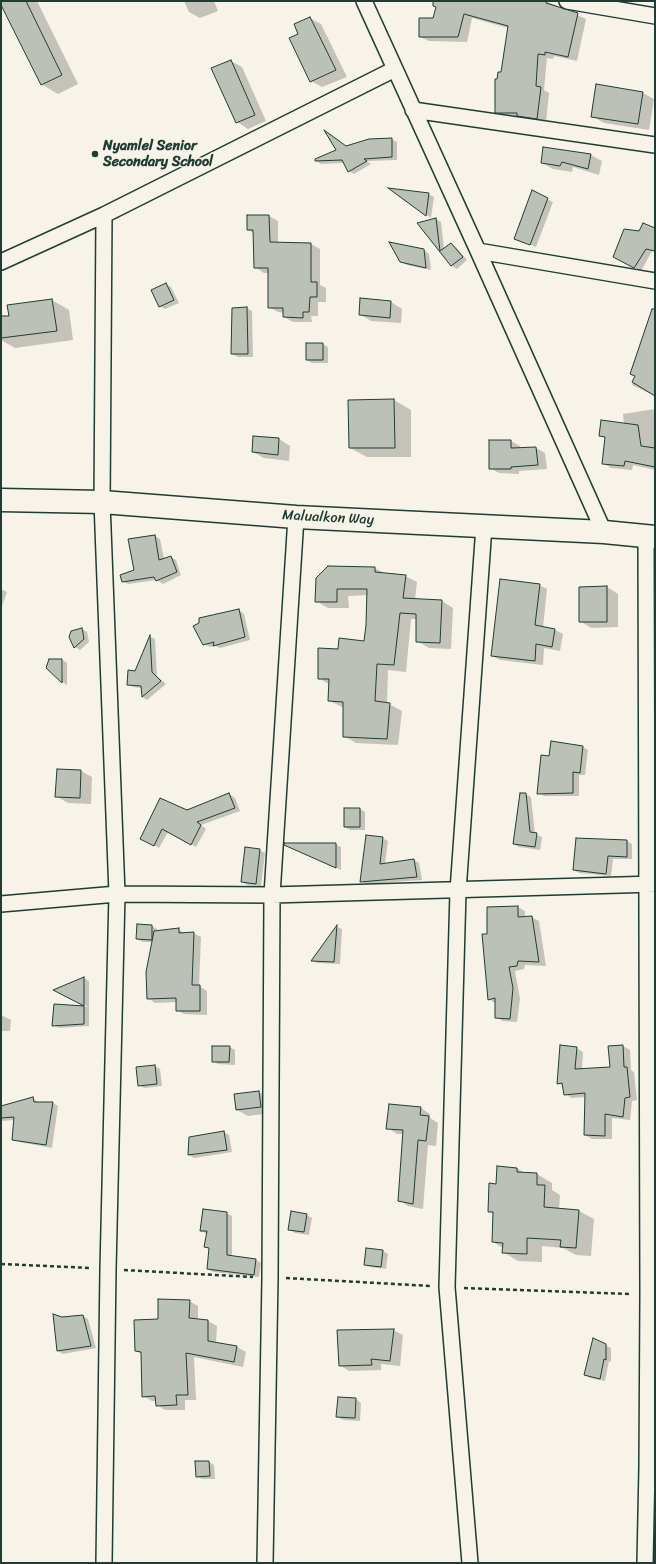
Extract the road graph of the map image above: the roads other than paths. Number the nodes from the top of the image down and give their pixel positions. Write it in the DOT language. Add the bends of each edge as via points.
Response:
graph roads {
  1 [pos="364,1"];
  2 [pos="567,1"];
  3 [pos="655,16"];
  4 [pos="395,70"];
  5 [pos="413,110"];
  6 [pos="655,145"];
  7 [pos="104,215"];
  8 [pos="478,251"];
  9 [pos="1,262"];
  10 [pos="655,281"];
  11 [pos="1,500"];
  12 [pos="102,502"];
  13 [pos="296,517"];
  14 [pos="484,526"];
  15 [pos="604,532"];
  16 [pos="650,536"];
  17 [pos="650,885"];
  18 [pos="458,891"];
  19 [pos="117,894"];
  20 [pos="272,895"];
  21 [pos="1,904"];
  22 [pos="104,1563"];
  23 [pos="265,1563"];
  24 [pos="470,1563"];
  25 [pos="645,1563"];
  1 -- 4 [label="street"];
  2 -- 3 [label="street"];
  4 -- 5 [label="street"];
  4 -- 7 [label="street"];
  5 -- 6 [label="street"];
  5 -- 8 [label="street"];
  7 -- 9 [label="street"];
  7 -- 12 [label="street"];
  8 -- 10 [label="street"];
  8 -- 15 [label="street"];
  11 -- 12 [label="main road, Malualkon Way"];
  12 -- 13 [label="main road, Malualkon Way"];
  12 -- 19 [label="street"];
  13 -- 14 [label="main road, Malualkon Way"];
  13 -- 20 [label="street"];
  14 -- 15 [label="main road, Malualkon Way"];
  14 -- 18 [label="street"];
  15 -- 16 [label="main road, Malualkon Way"];
  16 -- 17 [label="street"];
  17 -- 18 [label="street"];
  17 -- 25 [label="street" via="648,1467"];
  18 -- 20 [label="street"];
  18 -- 24 [label="street" via="447,1287"];
  19 -- 20 [label="street"];
  19 -- 21 [label="street"];
  19 -- 22 [label="street"];
  20 -- 23 [label="street" via="270,1278"];
}
